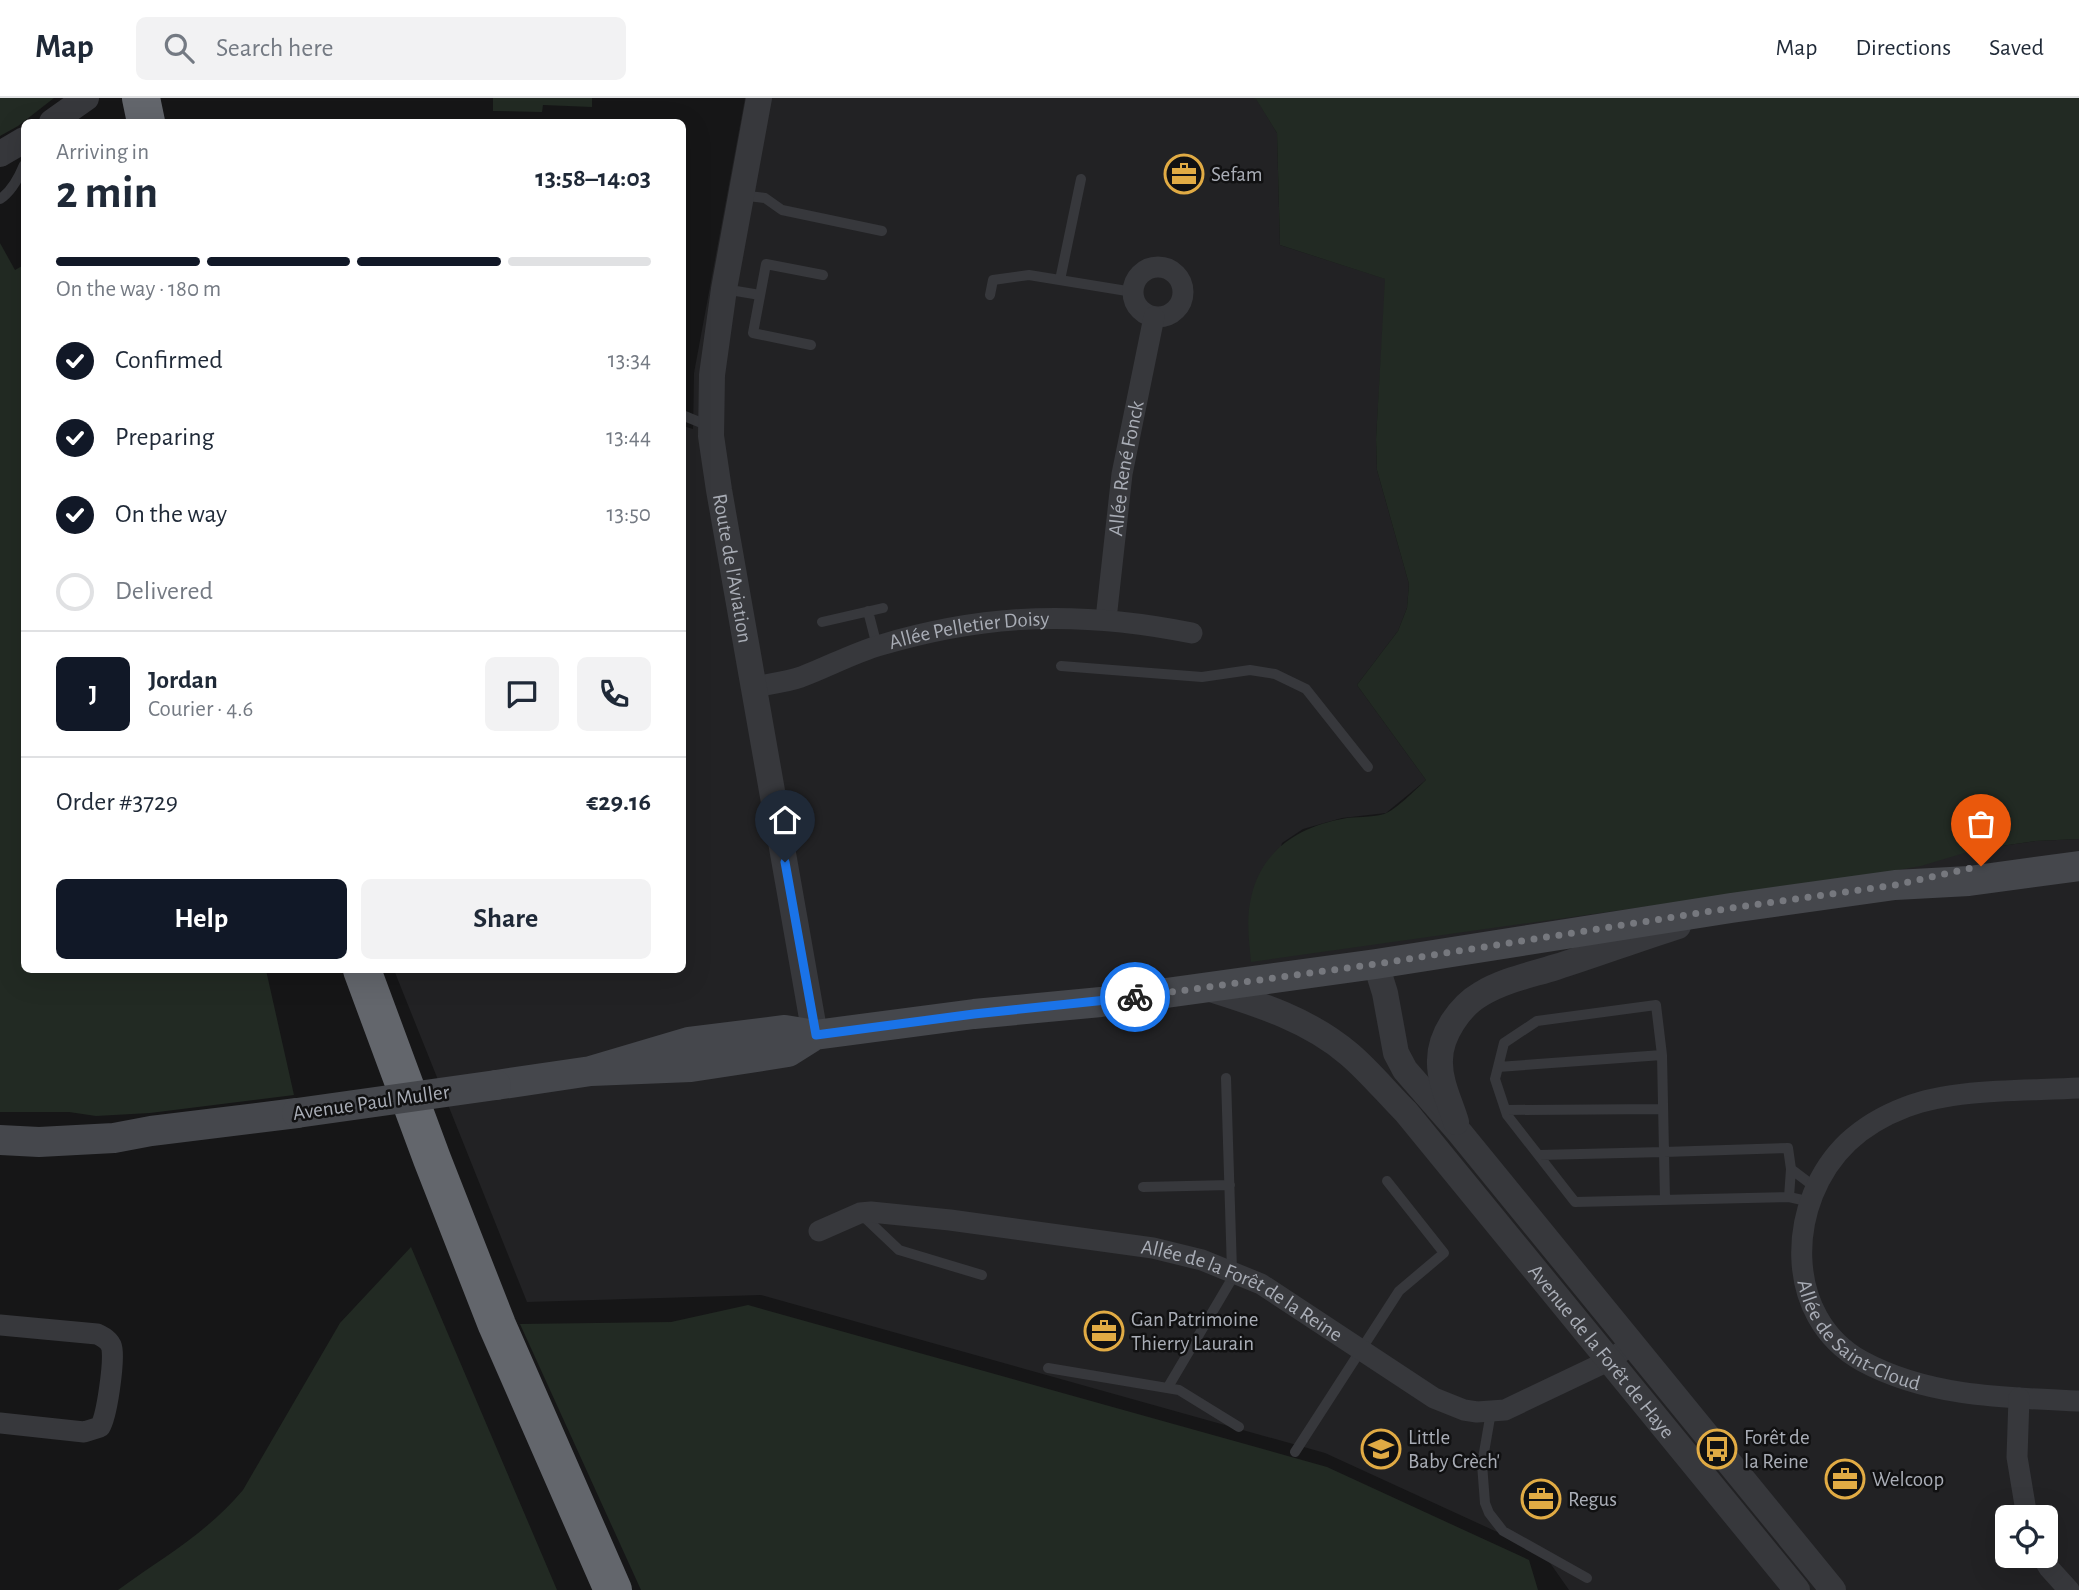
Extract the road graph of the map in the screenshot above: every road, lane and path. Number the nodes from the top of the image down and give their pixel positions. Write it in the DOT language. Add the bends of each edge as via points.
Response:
graph roads {
  1 [pos="86,98"];
  2 [pos="116,98"];
  3 [pos="141,98"];
  4 [pos="759,98"];
  5 [pos="56,119"];
  6 [pos="120,119"];
  7 [pos="145,119"];
  8 [pos="21,142"];
  9 [pos="0,154"];
  10 [pos="21,171"];
  11 [pos="1081,179"];
  12 [pos="740,195"];
  13 [pos="0,199"];
  14 [pos="882,231"];
  15 [pos="823,275"];
  16 [pos="1060,280"];
  17 [pos="724,289"];
  18 [pos="1133,292"];
  19 [pos="760,295"];
  20 [pos="990,295"];
  21 [pos="1154,317"];
  22 [pos="811,345"];
  23 [pos="686,417"];
  24 [pos="711,427"];
  25 [pos="883,608"];
  26 [pos="868,611"];
  27 [pos="1106,619"];
  28 [pos="822,622"];
  29 [pos="1192,634"];
  30 [pos="877,646"];
  31 [pos="1061,666"];
  32 [pos="754,687"];
  33 [pos="1368,767"];
  34 [pos="2079,851"];
  35 [pos="2079,866"];
  36 [pos="1895,885"];
  37 [pos="1731,908"];
  38 [pos="1376,964"];
  39 [pos="336,973"];
  40 [pos="363,973"];
  41 [pos="1205,988"];
  42 [pos="816,1035"];
  43 [pos="1662,1055"];
  44 [pos="1498,1068"];
  45 [pos="1226,1078"];
  46 [pos="2079,1088"];
  47 [pos="1663,1109"];
  48 [pos="1506,1111"];
  49 [pos="1406,1112"];
  50 [pos="151,1131"];
  51 [pos="1460,1133"];
  52 [pos="0,1134"];
  53 [pos="0,1140"];
  54 [pos="1664,1152"];
  55 [pos="1539,1155"];
  56 [pos="1791,1170"];
  57 [pos="1387,1181"];
  58 [pos="1230,1185"];
  59 [pos="1143,1187"];
  60 [pos="1814,1195"];
  61 [pos="1789,1197"];
  62 [pos="1665,1199"];
  63 [pos="860,1213"];
  64 [pos="819,1231"];
  65 [pos="1234,1271"];
  66 [pos="982,1275"];
  67 [pos="0,1325"];
  68 [pos="1632,1344"];
  69 [pos="1361,1350"];
  70 [pos="1610,1360"];
  71 [pos="1048,1368"];
  72 [pos="1168,1387"];
  73 [pos="2019,1398"];
  74 [pos="2079,1401"];
  75 [pos="1491,1412"];
  76 [pos="0,1423"];
  77 [pos="1239,1427"];
  78 [pos="1295,1452"];
  79 [pos="2025,1505"];
  80 [pos="2050,1568"];
  81 [pos="1587,1578"];
  82 [pos="586,1590"];
  83 [pos="613,1590"];
  84 [pos="1797,1590"];
  85 [pos="1833,1590"];
  86 [pos="2069,1590"];
  1 -- 5 [label="street"];
  2 -- 6 [label="highway"];
  3 -- 7 [label="highway"];
  4 -- 12 [label="street, Route de l'Aviation"];
  8 -- 9 [label="street"];
  10 -- 13 [label="lane"];
  11 -- 16 [label="lane"];
  12 -- 14 [label="lane" via="765,198 782,210"];
  12 -- 17 [label="street, Route de l'Aviation"];
  15 -- 19 [label="lane" via="766,264"];
  16 -- 18 [label="lane"];
  16 -- 20 [label="lane" via="1029,275 993,280"];
  17 -- 19 [label="lane"];
  17 -- 24 [label="street, Route de l'Aviation" via="712,374"];
  18 -- 21 [label="street" via="1143,313"];
  18 -- 21 [label="street" via="1142,272 1164,268 1174,272 1182,282 1182,301 1169,316"];
  19 -- 22 [label="lane" via="753,333"];
  21 -- 27 [label="street, Allée René Fonck" via="1122,474"];
  23 -- 24 [label="lane"];
  24 -- 32 [label="street, Route de l'Aviation"];
  25 -- 26 [label="lane"];
  26 -- 28 [label="lane"];
  26 -- 30 [label="lane"];
  27 -- 29 [label="street, Allée Pelletier Doisy"];
  27 -- 30 [label="street, Allée Pelletier Doisy" via="992,621"];
  30 -- 32 [label="street, Allée Pelletier Doisy" via="798,678"];
  31 -- 33 [label="lane" via="1202,677 1250,670 1275,674 1306,689"];
  32 -- 42 [label="street, Route de l'Aviation"];
  34 -- 36 [label="main road, Avenue Paul Muller"];
  35 -- 36 [label="main road, Avenue Paul Muller" via="1969,881"];
  36 -- 37 [label="main road, Avenue Paul Muller"];
  37 -- 38 [label="main road, Avenue Paul Muller"];
  37 -- 51 [label="street, Avenue de la Forêt de Haye" via="1502,983 1478,995 1449,1029 1440,1060"];
  38 -- 41 [label="main road, Avenue Paul Muller"];
  38 -- 49 [label="street, Avenue de la Forêt de Haye" via="1368,995 1374,1037"];
  38 -- 51 [label="street, Avenue de la Forêt de Haye" via="1396,1053 1405,1070"];
  39 -- 82 [label="highway" via="472,1334"];
  40 -- 83 [label="highway" via="497,1325"];
  41 -- 42 [label="main road, Avenue Paul Muller"];
  41 -- 49 [label="street, Avenue de la Forêt de Haye" via="1273,1009 1317,1030 1350,1055"];
  42 -- 50 [label="main road, Avenue Paul Muller, bridge" via="785,1030 689,1042 592,1071"];
  43 -- 44 [label="lane"];
  43 -- 44 [label="lane" via="1657,1005 1537,1021 1504,1043"];
  43 -- 47 [label="lane"];
  44 -- 48 [label="lane" via="1495,1079"];
  45 -- 58 [label="lane"];
  46 -- 60 [label="street, Allée de Saint-Cloud" via="1950,1096 1908,1106 1882,1117 1847,1143"];
  47 -- 48 [label="lane"];
  47 -- 54 [label="lane"];
  48 -- 55 [label="lane"];
  49 -- 70 [label="street, Avenue de la Forêt de Haye"];
  50 -- 52 [label="main road, Avenue Paul Muller"];
  50 -- 53 [label="main road, Avenue Paul Muller" via="100,1139"];
  51 -- 68 [label="street, Avenue de la Forêt de Haye"];
  54 -- 55 [label="lane"];
  54 -- 56 [label="lane" via="1788,1148"];
  54 -- 62 [label="lane"];
  55 -- 62 [label="lane" via="1576,1202"];
  56 -- 60 [label="lane"];
  56 -- 61 [label="lane"];
  57 -- 69 [label="lane" via="1444,1253 1399,1292"];
  58 -- 59 [label="lane"];
  58 -- 65 [label="lane"];
  60 -- 61 [label="lane"];
  60 -- 73 [label="street, Allée de Saint-Cloud" via="1803,1227 1802,1278 1816,1317 1838,1342 1861,1361 1903,1378 1950,1391"];
  61 -- 62 [label="lane"];
  63 -- 64 [label="street, Allée de la Forêt de la Reine"];
  63 -- 65 [label="street, Allée de la Forêt de la Reine" via="950,1220 1153,1248"];
  63 -- 66 [label="lane" via="899,1250"];
  65 -- 69 [label="street, Allée de la Forêt de la Reine"];
  65 -- 72 [label="lane"];
  67 -- 76 [label="street" via="97,1334 107,1339 112,1349 100,1427 84,1432"];
  68 -- 70 [label="street, Allée de la Forêt de la Reine"];
  68 -- 85 [label="street, Avenue de la Forêt de Haye"];
  69 -- 75 [label="street, Allée de la Forêt de la Reine" via="1434,1398 1464,1410"];
  69 -- 78 [label="lane"];
  70 -- 75 [label="street, Allée de la Forêt de la Reine" via="1505,1410"];
  70 -- 84 [label="street, Avenue de la Forêt de Haye"];
  71 -- 72 [label="lane"];
  72 -- 77 [label="lane"];
  73 -- 74 [label="street, Allée de Saint-Cloud"];
  73 -- 79 [label="street" via="2017,1457"];
  75 -- 81 [label="lane" via="1482,1464 1489,1513 1503,1531"];
  80 -- 86 [label="street"];
}
